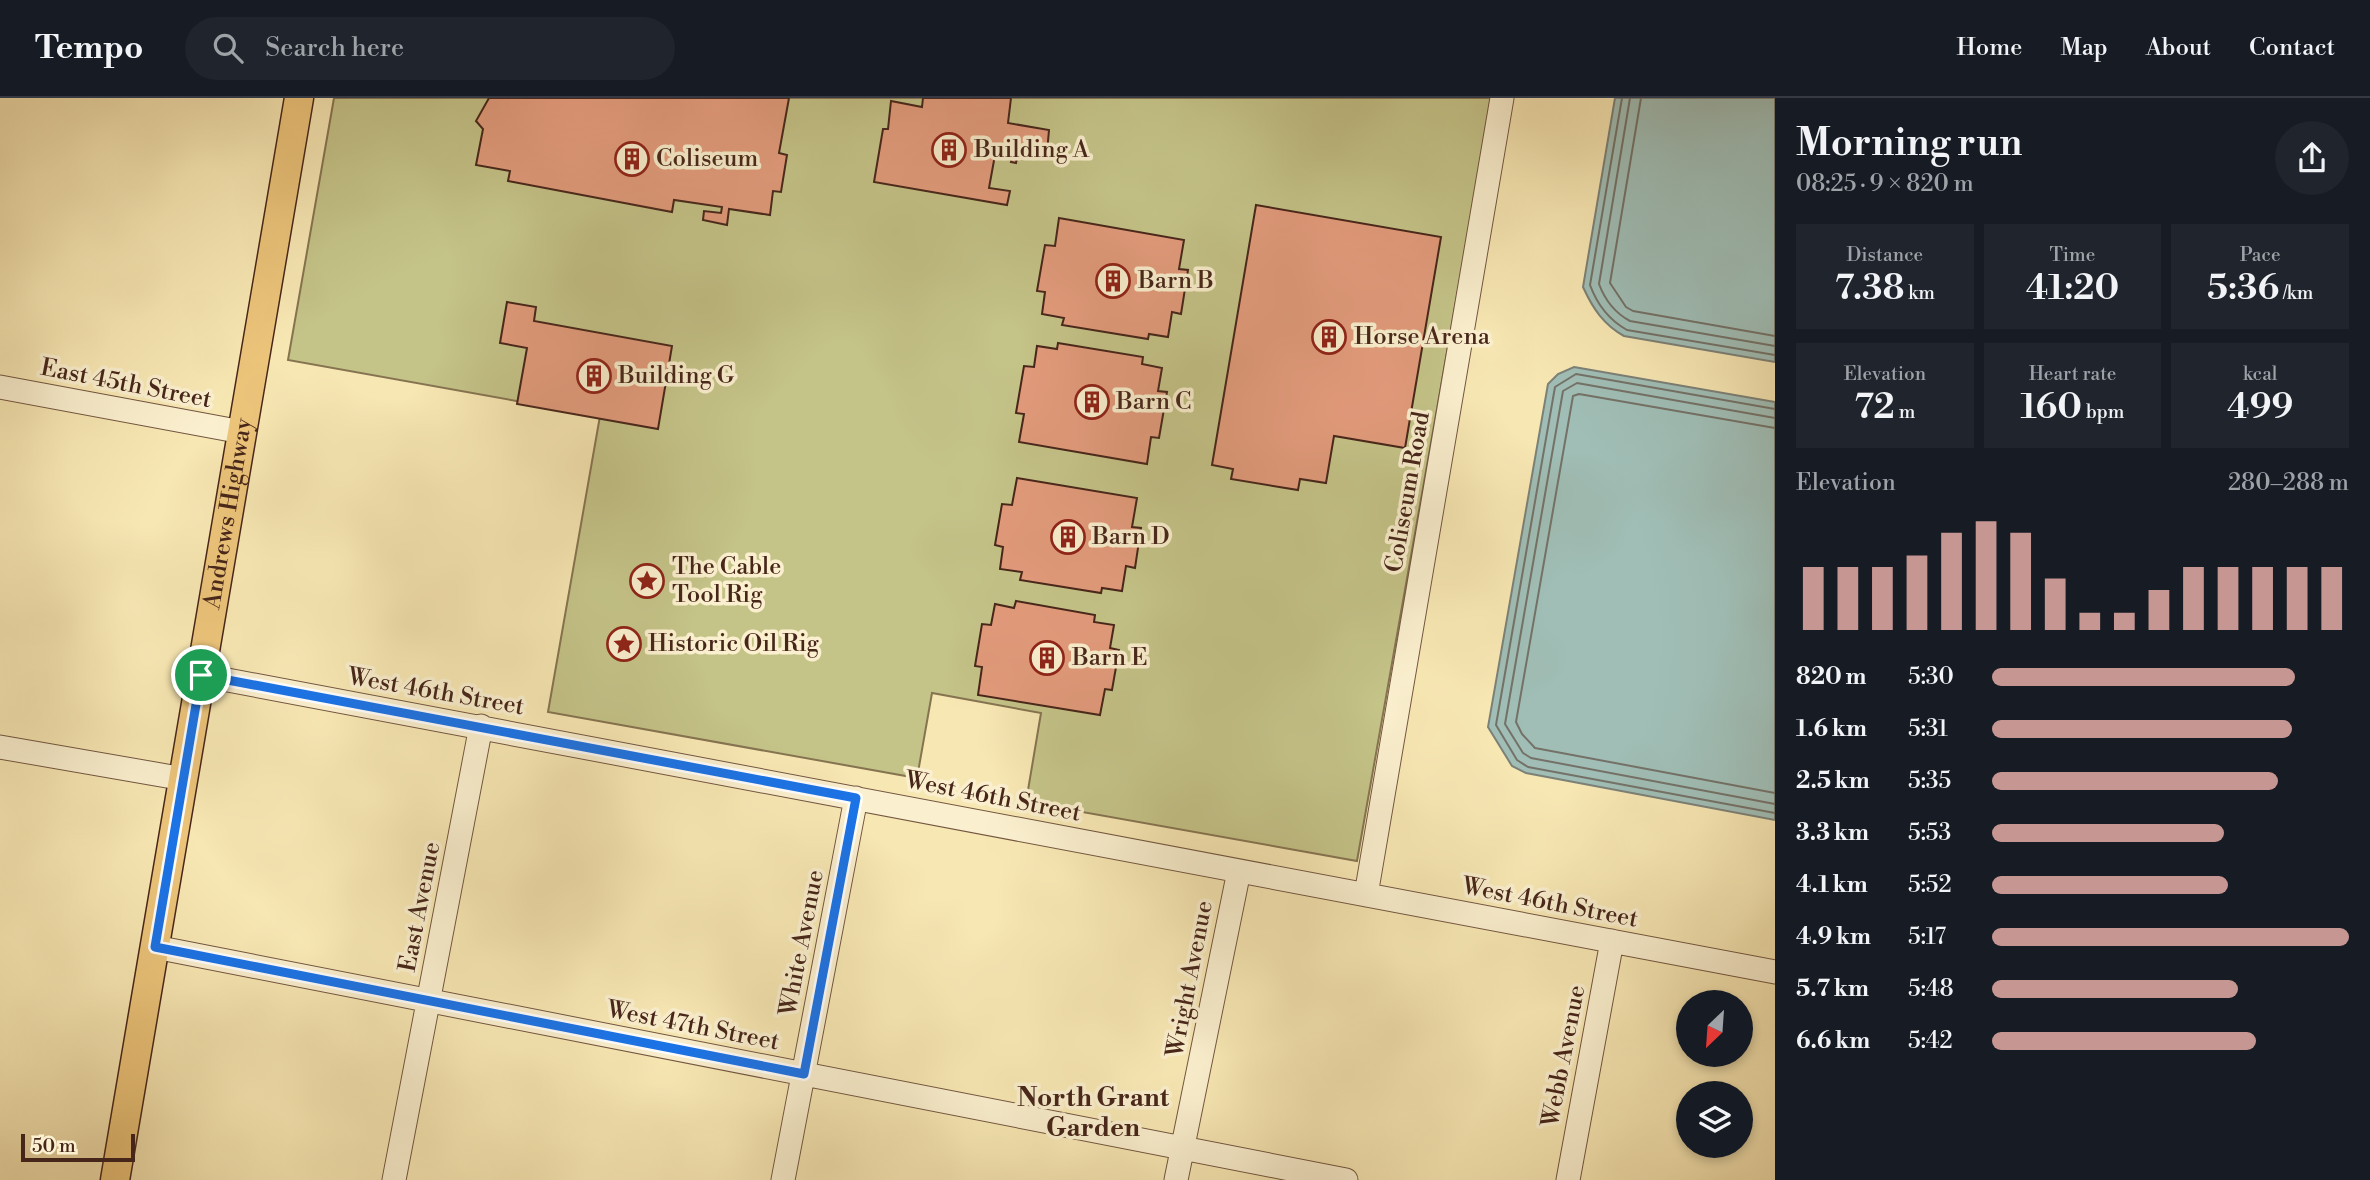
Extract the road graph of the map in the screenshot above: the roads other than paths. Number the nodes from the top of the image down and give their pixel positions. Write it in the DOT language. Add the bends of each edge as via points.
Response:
graph roads {
  1 [pos="299,98"];
  2 [pos="1502,98"];
  3 [pos="0,387"];
  4 [pos="242,432"];
  5 [pos="201,675"];
  6 [pos="481,726"];
  7 [pos="0,747"];
  8 [pos="184,779"];
  9 [pos="856,798"];
  10 [pos="1239,870"];
  11 [pos="1366,894"];
  12 [pos="1612,941"];
  13 [pos="155,947"];
  14 [pos="1775,972"];
  15 [pos="428,1001"];
  16 [pos="804,1074"];
  17 [pos="1183,1148"];
  18 [pos="116,1180"];
  19 [pos="394,1180"];
  20 [pos="783,1180"];
  21 [pos="1176,1180"];
  22 [pos="1346,1180"];
  23 [pos="1568,1180"];
  1 -- 4 [label="main road, Andrews Highway"];
  2 -- 11 [label="street, Coliseum Road"];
  3 -- 4 [label="street, East 45th Street"];
  4 -- 5 [label="main road, Andrews Highway"];
  5 -- 6 [label="street, West 46th Street"];
  5 -- 8 [label="main road, Andrews Highway"];
  6 -- 9 [label="street, West 46th Street"];
  6 -- 15 [label="street, East Avenue"];
  7 -- 8 [label="street"];
  8 -- 13 [label="main road, Andrews Highway"];
  9 -- 10 [label="street, West 46th Street"];
  9 -- 16 [label="street, White Avenue"];
  10 -- 11 [label="street, West 46th Street"];
  10 -- 17 [label="street, Wright Avenue"];
  11 -- 12 [label="street, West 46th Street"];
  12 -- 14 [label="street, West 46th Street"];
  12 -- 23 [label="street, Webb Avenue"];
  13 -- 15 [label="street, West 47th Street"];
  13 -- 18 [label="main road, Andrews Highway"];
  15 -- 16 [label="street, West 47th Street"];
  15 -- 19 [label="street, East Avenue"];
  16 -- 17 [label="street, West 47th Street"];
  16 -- 20 [label="street, White Avenue"];
  17 -- 21 [label="street, Wright Avenue"];
  17 -- 22 [label="street, West 47th Street"];
}
